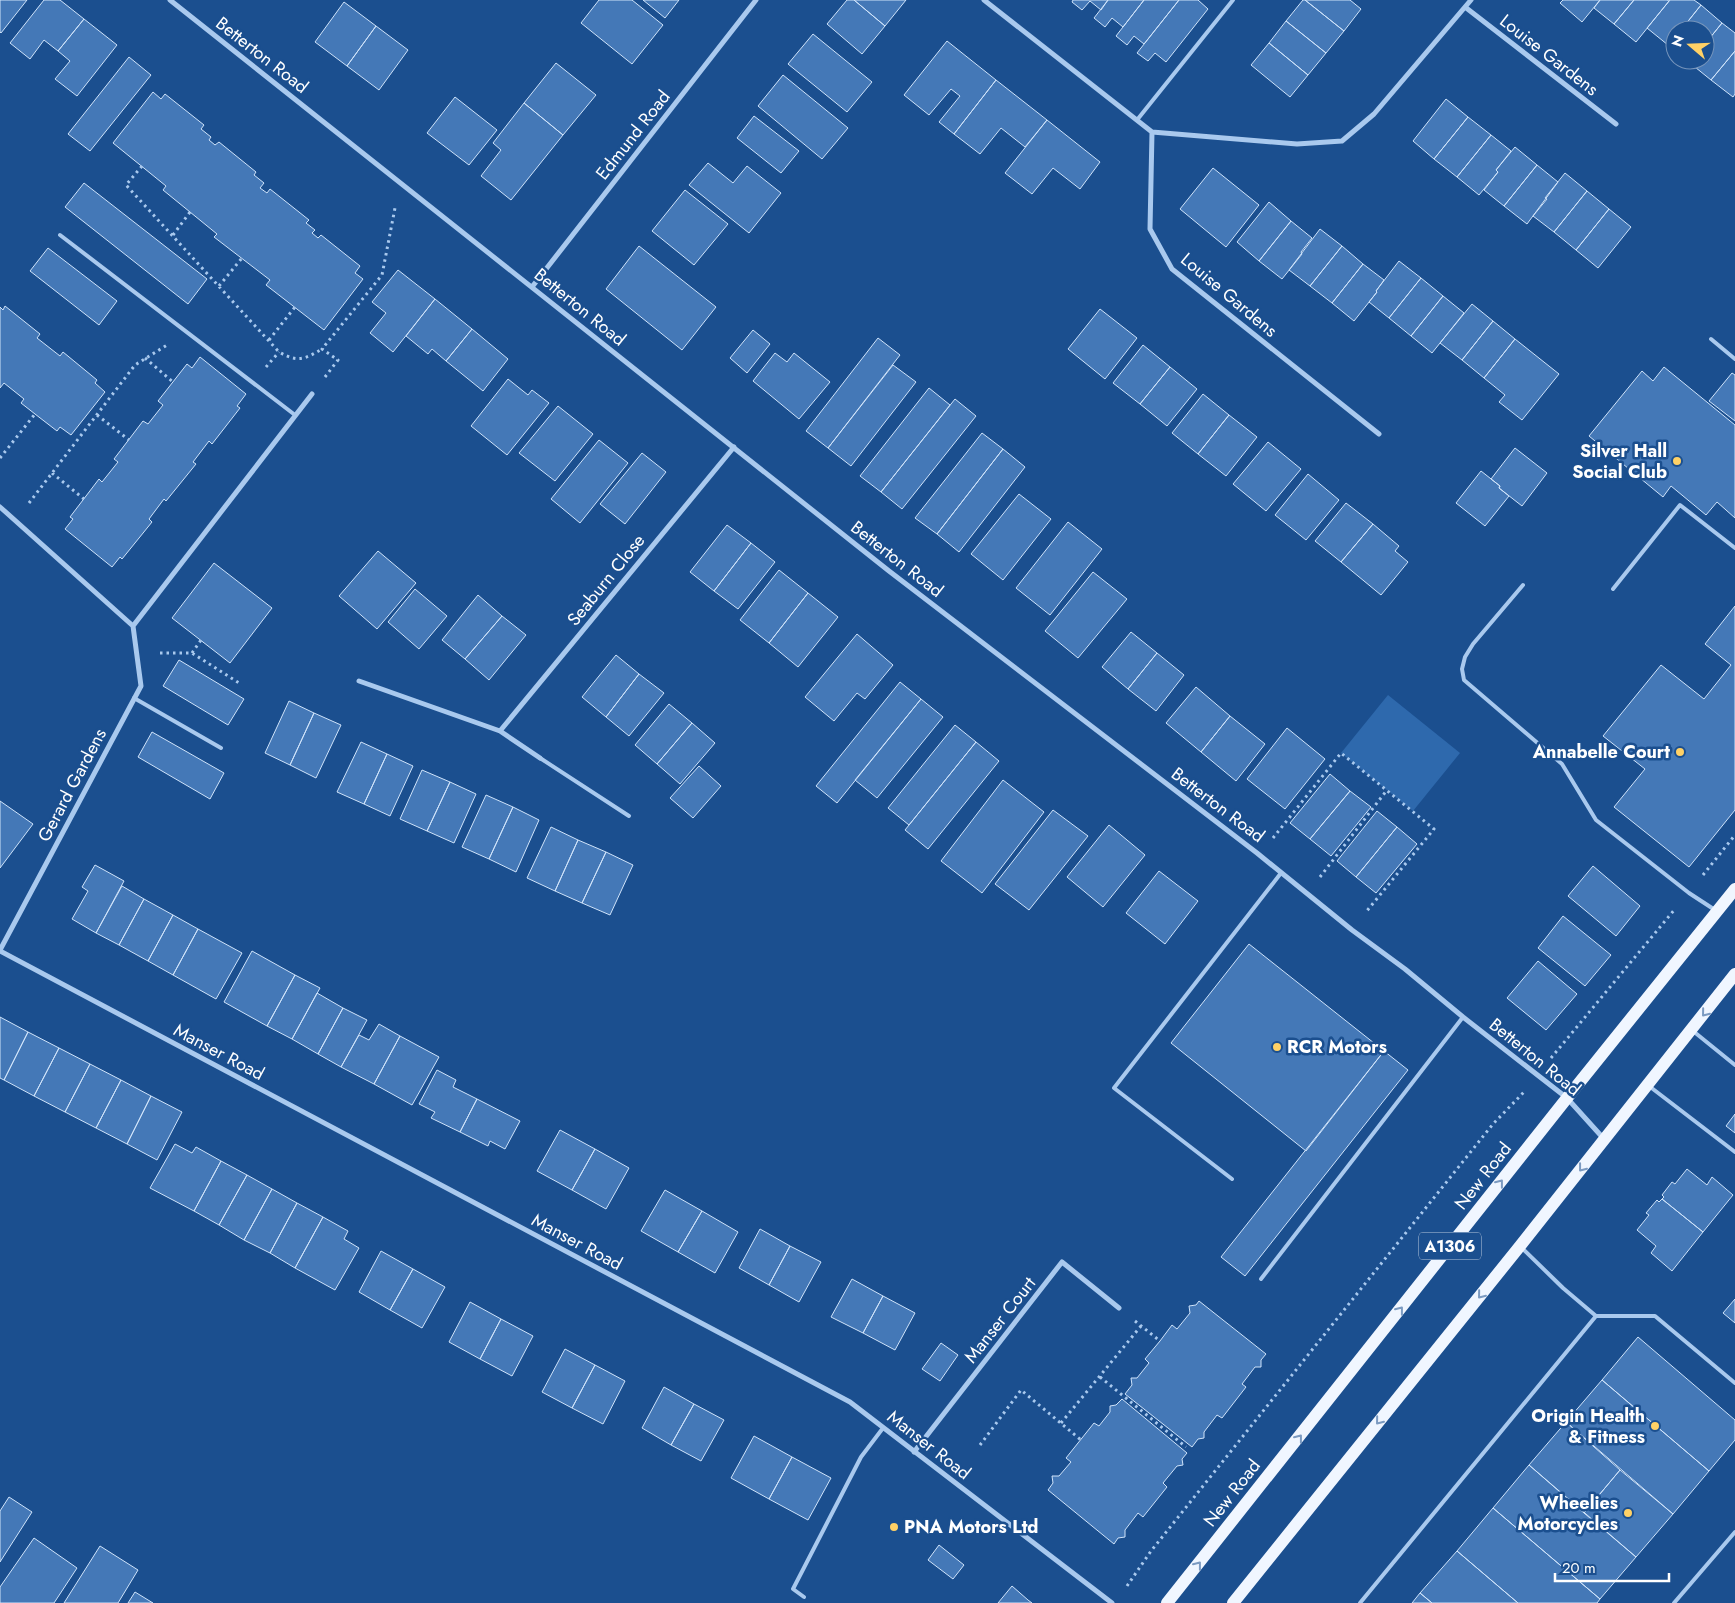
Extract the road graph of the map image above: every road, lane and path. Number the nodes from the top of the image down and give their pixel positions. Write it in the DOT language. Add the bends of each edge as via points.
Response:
graph roads {
  1 [pos="170,0"];
  2 [pos="756,0"];
  3 [pos="984,0"];
  4 [pos="1234,0"];
  5 [pos="1471,0"];
  6 [pos="1465,7"];
  7 [pos="1137,120"];
  8 [pos="1616,124"];
  9 [pos="1152,132"];
  10 [pos="142,166"];
  11 [pos="400,182"];
  12 [pos="190,212"];
  13 [pos="60,235"];
  14 [pos="172,235"];
  15 [pos="242,258"];
  16 [pos="219,286"];
  17 [pos="532,286"];
  18 [pos="295,307"];
  19 [pos="187,333"];
  20 [pos="1711,339"];
  21 [pos="269,340"];
  22 [pos="322,349"];
  23 [pos="145,358"];
  24 [pos="1735,359"];
  25 [pos="173,382"];
  26 [pos="312,394"];
  27 [pos="35,414"];
  28 [pos="97,415"];
  29 [pos="295,415"];
  30 [pos="1379,434"];
  31 [pos="129,440"];
  32 [pos="734,447"];
  33 [pos="0,458"];
  34 [pos="52,473"];
  35 [pos="84,499"];
  36 [pos="0,507"];
  37 [pos="15,521"];
  38 [pos="1735,548"];
  39 [pos="1523,585"];
  40 [pos="1613,589"];
  41 [pos="133,626"];
  42 [pos="201,640"];
  43 [pos="137,653"];
  44 [pos="192,653"];
  45 [pos="359,681"];
  46 [pos="240,682"];
  47 [pos="134,698"];
  48 [pos="500,731"];
  49 [pos="221,748"];
  50 [pos="540,758"];
  51 [pos="1387,790"];
  52 [pos="629,816"];
  53 [pos="1735,834"];
  54 [pos="1260,855"];
  55 [pos="1281,873"];
  56 [pos="1735,889"];
  57 [pos="1306,894"];
  58 [pos="1689,894"];
  59 [pos="1717,912"];
  60 [pos="1352,930"];
  61 [pos="0,950"];
  62 [pos="1735,974"];
  63 [pos="1463,1017"];
  64 [pos="1691,1029"];
  65 [pos="1553,1056"];
  66 [pos="1735,1064"];
  67 [pos="1648,1085"];
  68 [pos="1521,1096"];
  69 [pos="1567,1098"];
  70 [pos="1605,1139"];
  71 [pos="1735,1152"];
  72 [pos="1232,1179"];
  73 [pos="1520,1246"];
  74 [pos="1261,1280"];
  75 [pos="1119,1308"];
  76 [pos="1596,1316"];
  77 [pos="1141,1326"];
  78 [pos="1160,1341"];
  79 [pos="1100,1377"];
  80 [pos="1735,1383"];
  81 [pos="1061,1424"];
  82 [pos="883,1428"];
  83 [pos="1081,1440"];
  84 [pos="980,1445"];
  85 [pos="1186,1447"];
  86 [pos="914,1452"];
  87 [pos="1735,1532"];
  88 [pos="1132,1580"];
  89 [pos="804,1597"];
  90 [pos="1112,1603"];
  91 [pos="1167,1603"];
  92 [pos="1233,1603"];
  93 [pos="1360,1603"];
  94 [pos="1674,1603"];
  1 -- 11 [label="street, Betterton Road"];
  2 -- 17 [label="street, Edmund Road"];
  3 -- 7 [label="street"];
  4 -- 7 [label="lane"];
  5 -- 6 [label="street"];
  6 -- 8 [label="street, Louise Gardens"];
  6 -- 9 [label="street" via="1374,114 1342,141 1297,144"];
  7 -- 9 [label="street"];
  9 -- 30 [label="street, Louise Gardens" via="1150,229 1172,269"];
  10 -- 14 [label="path" via="126,185"];
  11 -- 17 [label="street, Betterton Road"];
  11 -- 22 [label="path" via="382,275"];
  12 -- 14 [label="path"];
  13 -- 19 [label="lane"];
  14 -- 16 [label="path"];
  15 -- 16 [label="path"];
  16 -- 21 [label="path"];
  17 -- 32 [label="street, Betterton Road"];
  18 -- 21 [label="path"];
  19 -- 23 [label="path"];
  19 -- 29 [label="lane"];
  20 -- 24 [label="lane"];
  21 -- 22 [label="path" via="279,352 298,360"];
  22 -- 26 [label="path" via="338,360"];
  23 -- 25 [label="path"];
  23 -- 28 [label="path" via="134,365"];
  26 -- 29 [label="street"];
  27 -- 33 [label="path"];
  28 -- 31 [label="path"];
  28 -- 34 [label="path"];
  29 -- 41 [label="street"];
  32 -- 48 [label="street, Seaburn Close"];
  32 -- 54 [label="street, Betterton Road" via="889,571"];
  34 -- 35 [label="path"];
  34 -- 37 [label="path"];
  36 -- 37 [label="street"];
  37 -- 41 [label="street"];
  38 -- 40 [label="lane" via="1680,505"];
  39 -- 58 [label="lane" via="1473,644 1462,669 1464,680 1562,764 1596,820"];
  41 -- 43 [label="street, Gerard Gardens"];
  42 -- 44 [label="path"];
  43 -- 44 [label="path"];
  43 -- 47 [label="street, Gerard Gardens" via="141,686"];
  44 -- 46 [label="path"];
  45 -- 48 [label="street"];
  47 -- 49 [label="lane"];
  47 -- 61 [label="street, Gerard Gardens"];
  48 -- 50 [label="street"];
  50 -- 52 [label="lane"];
  51 -- 54 [label="path" via="1341,753"];
  51 -- 57 [label="path"];
  51 -- 60 [label="path" via="1434,829"];
  53 -- 58 [label="path"];
  54 -- 55 [label="street, Betterton Road"];
  55 -- 57 [label="street, Betterton Road"];
  55 -- 72 [label="lane" via="1114,1088"];
  56 -- 59 [label="main road, New Road / A1306"];
  57 -- 60 [label="street, Betterton Road"];
  58 -- 59 [label="lane"];
  58 -- 65 [label="path"];
  59 -- 69 [label="main road, New Road / A1306"];
  60 -- 63 [label="street, Betterton Road"];
  61 -- 82 [label="street, Manser Road" via="850,1402"];
  62 -- 64 [label="main road, A1306, one-way"];
  63 -- 69 [label="street, Betterton Road"];
  63 -- 74 [label="lane"];
  64 -- 66 [label="lane"];
  64 -- 67 [label="main road, A1306"];
  67 -- 70 [label="main road, A1306"];
  67 -- 71 [label="lane"];
  68 -- 88 [label="path, New Road" via="1493,1124 1157,1544"];
  69 -- 70 [label="street, Betterton Road"];
  91 -- 69 [label="main road, New Road / A1306, one-way"];
  70 -- 73 [label="main road, A1306, one-way"];
  73 -- 76 [label="lane"];
  73 -- 92 [label="main road, A1306, one-way"];
  75 -- 77 [label="path"];
  75 -- 86 [label="street, Manser Court" via="1062,1262"];
  76 -- 80 [label="lane" via="1655,1316"];
  76 -- 93 [label="lane"];
  77 -- 78 [label="path"];
  77 -- 79 [label="path"];
  79 -- 81 [label="path"];
  79 -- 85 [label="path"];
  81 -- 83 [label="path"];
  81 -- 84 [label="path" via="1021,1390"];
  82 -- 86 [label="street, Manser Road"];
  82 -- 89 [label="lane" via="861,1457 793,1589"];
  86 -- 90 [label="street, Manser Road"];
  87 -- 94 [label="lane"];
}
